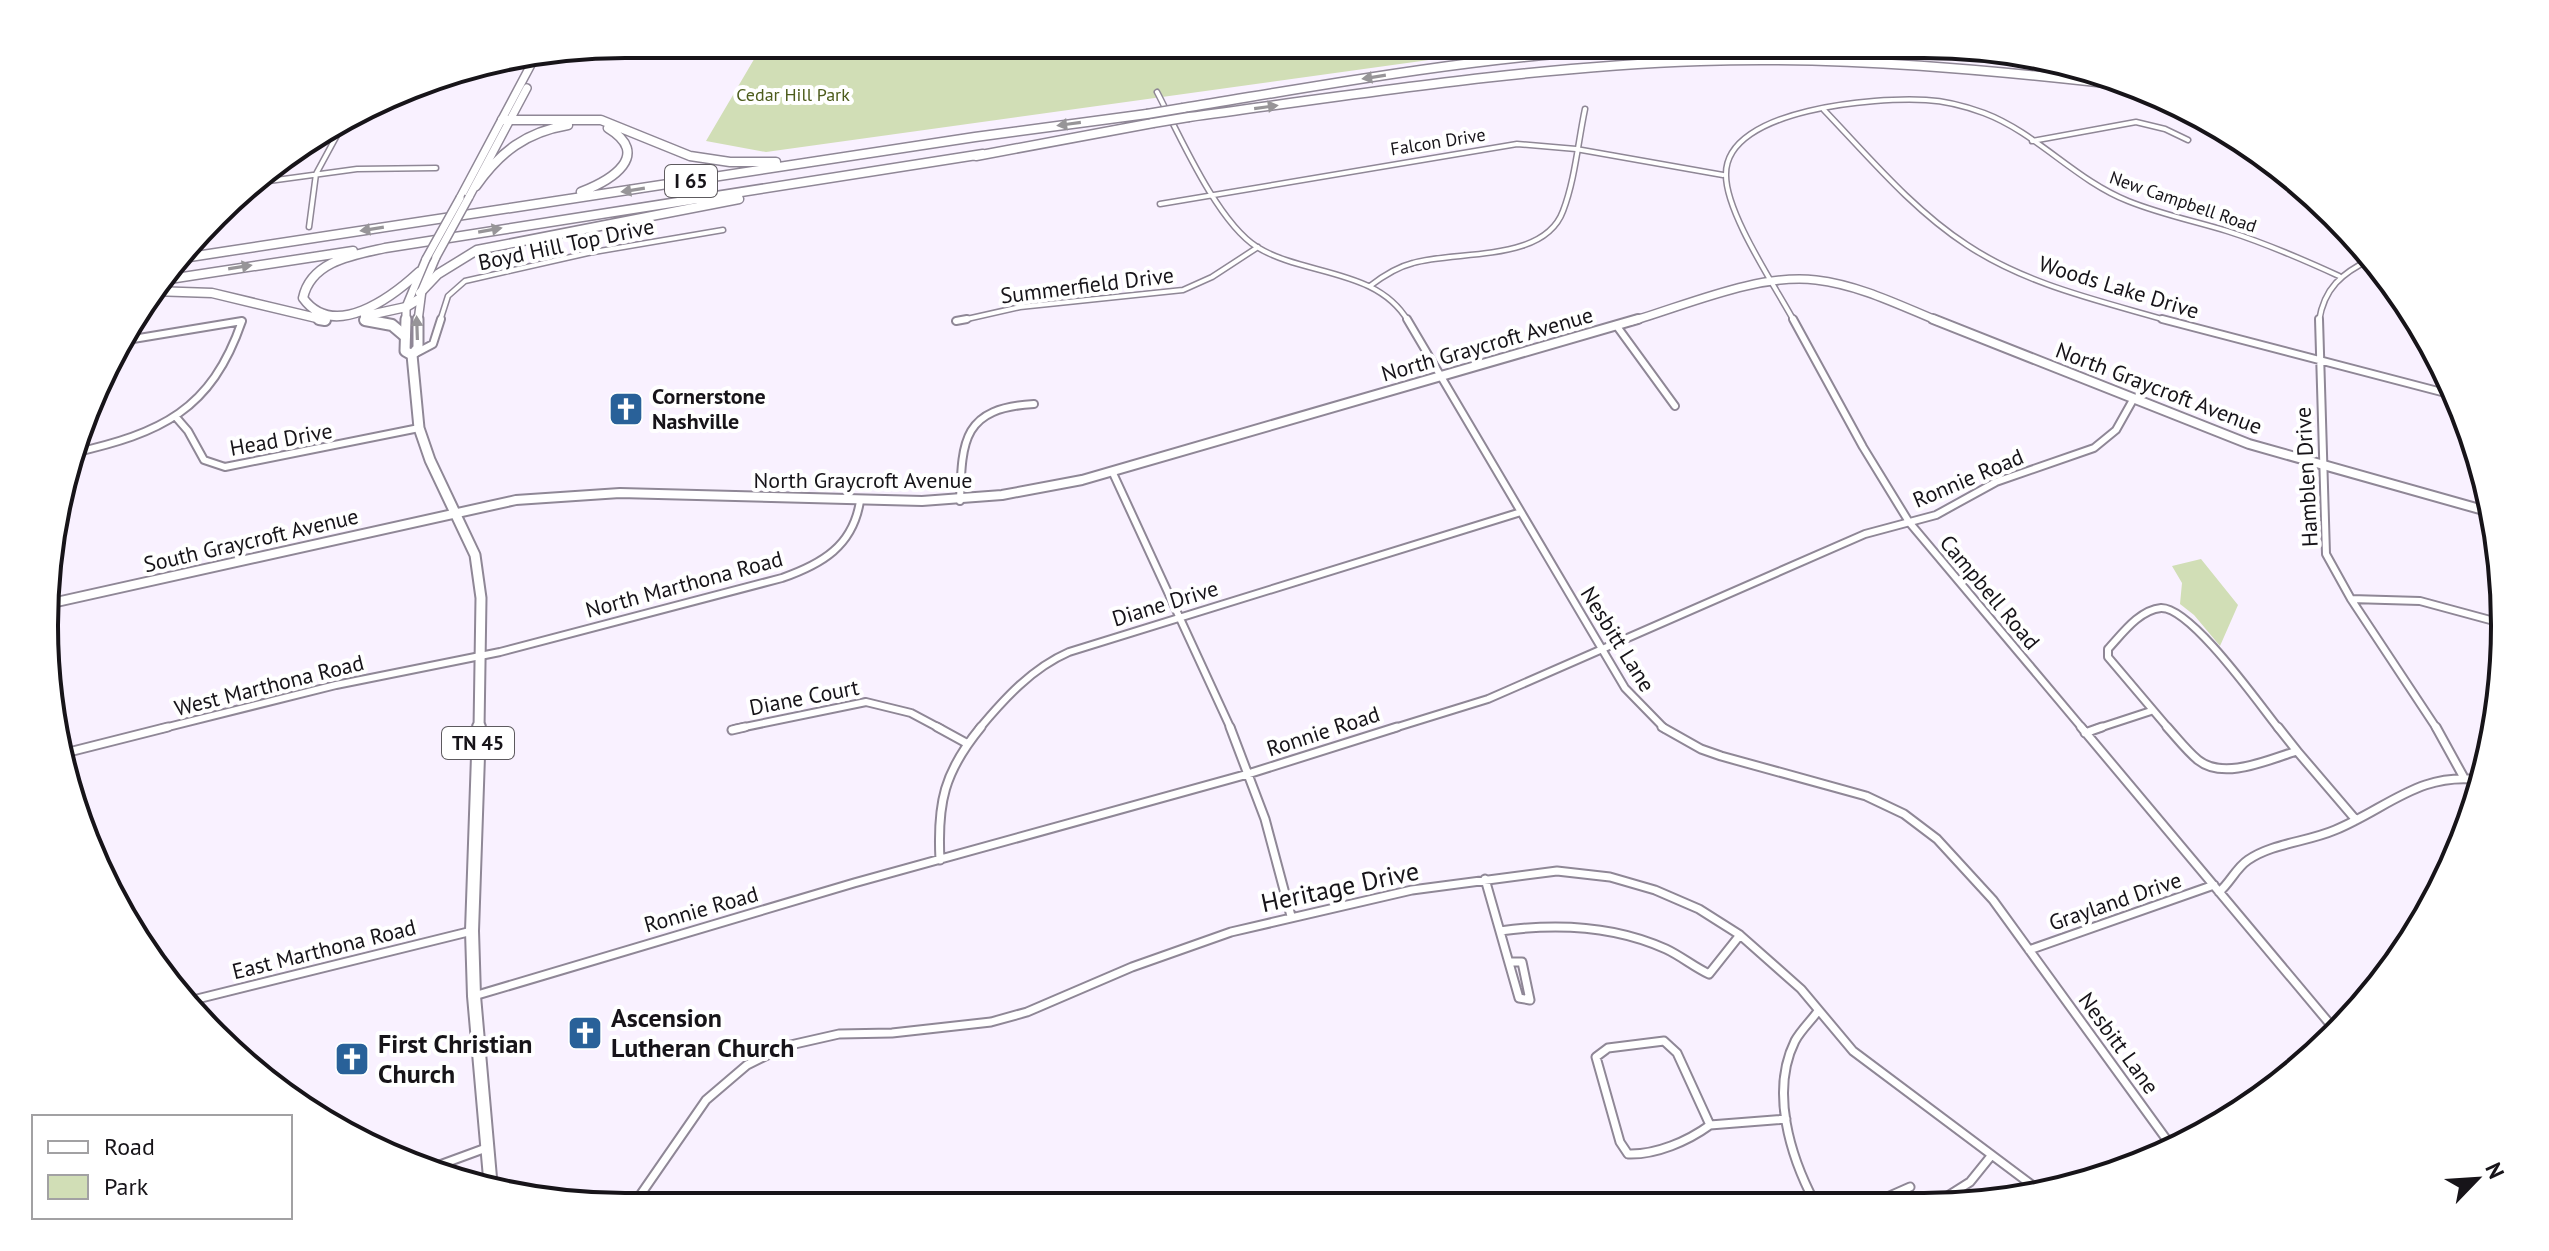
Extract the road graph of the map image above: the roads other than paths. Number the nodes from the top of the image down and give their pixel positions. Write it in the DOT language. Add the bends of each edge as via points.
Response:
graph roads {
  1 [pos="1510,58"];
  2 [pos="538,65"];
  3 [pos="531,66"];
  4 [pos="2086,82"];
  5 [pos="1157,92"];
  6 [pos="1585,109"];
  7 [pos="1824,110"];
  8 [pos="505,123"];
  9 [pos="580,124"];
  10 [pos="335,138"];
  11 [pos="2188,140"];
  12 [pos="2032,141"];
  13 [pos="904,148"];
  14 [pos="1576,149"];
  15 [pos="983,154"];
  16 [pos="436,168"];
  17 [pos="316,174"];
  18 [pos="1723,175"];
  19 [pos="274,180"];
  20 [pos="476,186"];
  21 [pos="1215,195"];
  22 [pos="465,198"];
  23 [pos="1160,204"];
  24 [pos="477,213"];
  25 [pos="309,227"];
  26 [pos="723,230"];
  27 [pos="1258,247"];
  28 [pos="385,248"];
  29 [pos="195,256"];
  30 [pos="2361,264"];
  31 [pos="419,272"];
  32 [pos="2339,276"];
  33 [pos="177,278"];
  34 [pos="1773,280"];
  35 [pos="1370,286"];
  36 [pos="167,291"];
  37 [pos="419,296"];
  38 [pos="406,307"];
  39 [pos="348,319"];
  40 [pos="956,321"];
  41 [pos="1616,325"];
  42 [pos="405,336"];
  43 [pos="136,338"];
  44 [pos="412,355"];
  45 [pos="2319,362"];
  46 [pos="1442,376"];
  47 [pos="2440,392"];
  48 [pos="2134,398"];
  49 [pos="1034,404"];
  50 [pos="1675,406"];
  51 [pos="175,416"];
  52 [pos="419,428"];
  53 [pos="86,449"];
  54 [pos="2321,466"];
  55 [pos="1112,471"];
  56 [pos="860,501"];
  57 [pos="960,501"];
  58 [pos="2479,509"];
  59 [pos="1521,512"];
  60 [pos="459,513"];
  61 [pos="1909,522"];
  62 [pos="2351,599"];
  63 [pos="59,602"];
  64 [pos="1182,617"];
  65 [pos="2491,620"];
  66 [pos="1600,649"];
  67 [pos="482,655"];
  68 [pos="2151,711"];
  69 [pos="732,730"];
  70 [pos="2085,733"];
  71 [pos="968,744"];
  72 [pos="72,751"];
  73 [pos="2297,751"];
  74 [pos="1248,774"];
  75 [pos="2463,776"];
  76 [pos="2470,778"];
  77 [pos="2356,820"];
  78 [pos="940,860"];
  79 [pos="1485,879"];
  80 [pos="2216,889"];
  81 [pos="1291,916"];
  82 [pos="472,931"];
  83 [pos="1500,931"];
  84 [pos="1740,935"];
  85 [pos="2029,950"];
  86 [pos="1509,962"];
  87 [pos="474,996"];
  88 [pos="198,999"];
  89 [pos="1818,1011"];
  90 [pos="2329,1023"];
  91 [pos="1786,1119"];
  92 [pos="1710,1125"];
  93 [pos="2166,1138"];
  94 [pos="486,1148"];
  95 [pos="1991,1156"];
  96 [pos="444,1163"];
  97 [pos="489,1176"];
  98 [pos="2029,1183"];
  99 [pos="1910,1187"];
  100 [pos="1954,1192"];
  101 [pos="642,1193"];
  102 [pos="1810,1193"];
  103 [pos="1896,1193"];
  1 -- 13 [label="highway, I 65, one-way, bridge"];
  2 -- 8 [label="main road, TN 45"];
  3 -- 8 [label="main road, TN 45"];
  15 -- 4 [label="highway, I 65, one-way, bridge" via="1189,117 1568,69 1697,61 1901,64"];
  5 -- 21 [label="street, Nesbitt Lane"];
  6 -- 14 [label="street"];
  7 -- 12 [label="street, New Campbell Road" via="1917,97 1970,108"];
  7 -- 18 [label="street" via="1758,129 1738,144"];
  7 -- 45 [label="street, Woods Lake Drive" via="1927,214 1999,262 2083,295"];
  8 -- 9 [label="highway"];
  8 -- 13 [label="highway" via="601,120 678,153 730,162"];
  8 -- 20 [label="main road, TN 45"];
  8 -- 22 [label="main road, TN 45"];
  9 -- 20 [label="highway" via="517,141 492,161"];
  9 -- 24 [label="highway" via="602,126 623,138 628,155 613,176 579,193"];
  10 -- 17 [label="street"];
  11 -- 12 [label="street" via="2136,122"];
  12 -- 32 [label="street, New Campbell Road" via="2077,176 2116,197 2255,241"];
  13 -- 24 [label="highway, I 65, one-way"];
  14 -- 18 [label="street, Falcon Drive"];
  14 -- 21 [label="street, Falcon Drive" via="1514,144"];
  14 -- 35 [label="street" via="1560,219 1543,238 1517,247 1416,261"];
  28 -- 15 [label="highway, I 65, one-way"];
  15 -- 37 [label="highway" via="508,242 453,263"];
  16 -- 17 [label="street"];
  17 -- 19 [label="street"];
  17 -- 25 [label="street"];
  18 -- 34 [label="street, Campbell Road" via="1730,202"];
  20 -- 22 [label="main road, TN 45"];
  21 -- 23 [label="street, Falcon Drive"];
  21 -- 27 [label="street, Nesbitt Lane" via="1234,226"];
  22 -- 31 [label="main road, TN 45, bridge"];
  22 -- 37 [label="main road, TN 45, bridge"];
  24 -- 29 [label="highway, I 65, one-way"];
  26 -- 44 [label="street, Boyd Hill Top Drive" via="465,281 448,296 433,344"];
  27 -- 35 [label="street, Nesbitt Lane"];
  27 -- 40 [label="street, Summerfield Drive" via="1183,290 1020,307"];
  28 -- 31 [label="highway" via="319,271 305,287 305,303 329,314 355,312 388,299"];
  33 -- 28 [label="highway, I 65, one-way"];
  30 -- 32 [label="street"];
  31 -- 38 [label="main road, TN 45"];
  32 -- 45 [label="street, Hamblen Drive" via="2321,308"];
  34 -- 41 [label="street, North Graycroft Avenue"];
  34 -- 48 [label="street, North Graycroft Avenue" via="1802,277 1853,287"];
  34 -- 61 [label="street, Campbell Road"];
  35 -- 46 [label="street, Nesbitt Lane" via="1401,308"];
  36 -- 39 [label="highway" via="212,293 314,318"];
  37 -- 38 [label="highway"];
  44 -- 37 [label="main road, TN 45, one-way" via="418,348"];
  38 -- 39 [label="highway"];
  38 -- 42 [label="main road, TN 45"];
  39 -- 42 [label="highway" via="385,322"];
  41 -- 46 [label="street, North Graycroft Avenue"];
  41 -- 50 [label="street"];
  42 -- 44 [label="main road, TN 45" via="405,351"];
  43 -- 51 [label="street" via="242,321 224,371"];
  44 -- 52 [label="main road, TN 45"];
  45 -- 47 [label="street, Woods Lake Drive"];
  45 -- 54 [label="street, Hamblen Drive"];
  46 -- 55 [label="street, North Graycroft Avenue"];
  46 -- 59 [label="street, Nesbitt Lane"];
  48 -- 54 [label="street, North Graycroft Avenue"];
  48 -- 61 [label="street, Ronnie Road" via="2116,430 2094,448 1996,482 1953,508"];
  49 -- 57 [label="street" via="998,411 969,433"];
  51 -- 52 [label="street, Head Drive" via="187,427 198,456 225,467"];
  51 -- 53 [label="street" via="139,435"];
  52 -- 60 [label="main road, TN 45"];
  54 -- 58 [label="street, North Graycroft Avenue"];
  54 -- 62 [label="street, Hamblen Drive" via="2326,554"];
  55 -- 57 [label="street, North Graycroft Avenue" via="1045,489"];
  55 -- 64 [label="street"];
  56 -- 57 [label="street, North Graycroft Avenue"];
  56 -- 60 [label="street, North Graycroft Avenue" via="592,491 512,499"];
  56 -- 67 [label="street, North Marthona Road" via="860,514 847,539 829,557 804,570"];
  59 -- 64 [label="street, Diane Drive"];
  59 -- 66 [label="street, Nesbitt Lane"];
  60 -- 63 [label="street, South Graycroft Avenue"];
  60 -- 67 [label="main road, TN 45" via="475,555"];
  61 -- 66 [label="street, Ronnie Road" via="1865,534"];
  61 -- 70 [label="street, Campbell Road"];
  62 -- 65 [label="street" via="2420,601"];
  62 -- 75 [label="street, Hamblen Drive" via="2424,706"];
  64 -- 71 [label="street, Diane Drive" via="1063,655 1036,669"];
  64 -- 74 [label="street"];
  66 -- 74 [label="street, Ronnie Road" via="1488,699"];
  66 -- 85 [label="street, Nesbitt Lane" via="1642,709 1687,743 1868,797 1915,822 1971,871"];
  67 -- 72 [label="street, West Marthona Road"];
  67 -- 82 [label="main road, TN 45"];
  68 -- 70 [label="street"];
  68 -- 73 [label="street" via="2209,768 2226,769"];
  68 -- 73 [label="street" via="2108,657 2108,649 2143,614 2163,608 2196,627"];
  69 -- 71 [label="street, Diane Court" via="866,702 911,713"];
  70 -- 80 [label="street, Campbell Road"];
  71 -- 78 [label="street, Diane Drive" via="945,783"];
  73 -- 77 [label="street"];
  74 -- 78 [label="street, Ronnie Road"];
  74 -- 81 [label="street"];
  75 -- 76 [label="street"];
  75 -- 77 [label="street" via="2420,785"];
  77 -- 80 [label="street" via="2260,854 2242,864 2228,886"];
  78 -- 87 [label="street, Ronnie Road"];
  79 -- 81 [label="street, Heritage Drive"];
  79 -- 83 [label="street"];
  79 -- 84 [label="street, Heritage Drive" via="1557,871 1610,877 1677,900"];
  80 -- 85 [label="street, Grayland Drive"];
  80 -- 90 [label="street, Campbell Road"];
  81 -- 101 [label="street, Heritage Drive" via="1174,951 991,1022 839,1034 776,1050 747,1065 706,1100"];
  82 -- 87 [label="main road, TN 45"];
  82 -- 88 [label="street, East Marthona Road"];
  83 -- 84 [label="street" via="1557,924 1605,929 1669,950 1704,972 1712,971"];
  83 -- 86 [label="street"];
  84 -- 89 [label="street, Heritage Drive"];
  85 -- 93 [label="street, Nesbitt Lane"];
  86 -- 86 [label="street" via="1519,998 1530,1000 1522,962"];
  87 -- 94 [label="main road, TN 45"];
  89 -- 91 [label="street" via="1787,1061"];
  89 -- 95 [label="street, Heritage Drive" via="1853,1051"];
  91 -- 92 [label="street"];
  91 -- 102 [label="street" via="1793,1158"];
  92 -- 92 [label="street" via="1643,1154 1628,1154 1596,1057 1608,1048 1664,1041 1677,1053"];
  94 -- 96 [label="street"];
  94 -- 97 [label="main road, TN 45"];
  95 -- 98 [label="street, Heritage Drive"];
  95 -- 100 [label="street"];
  99 -- 103 [label="street"];
}
